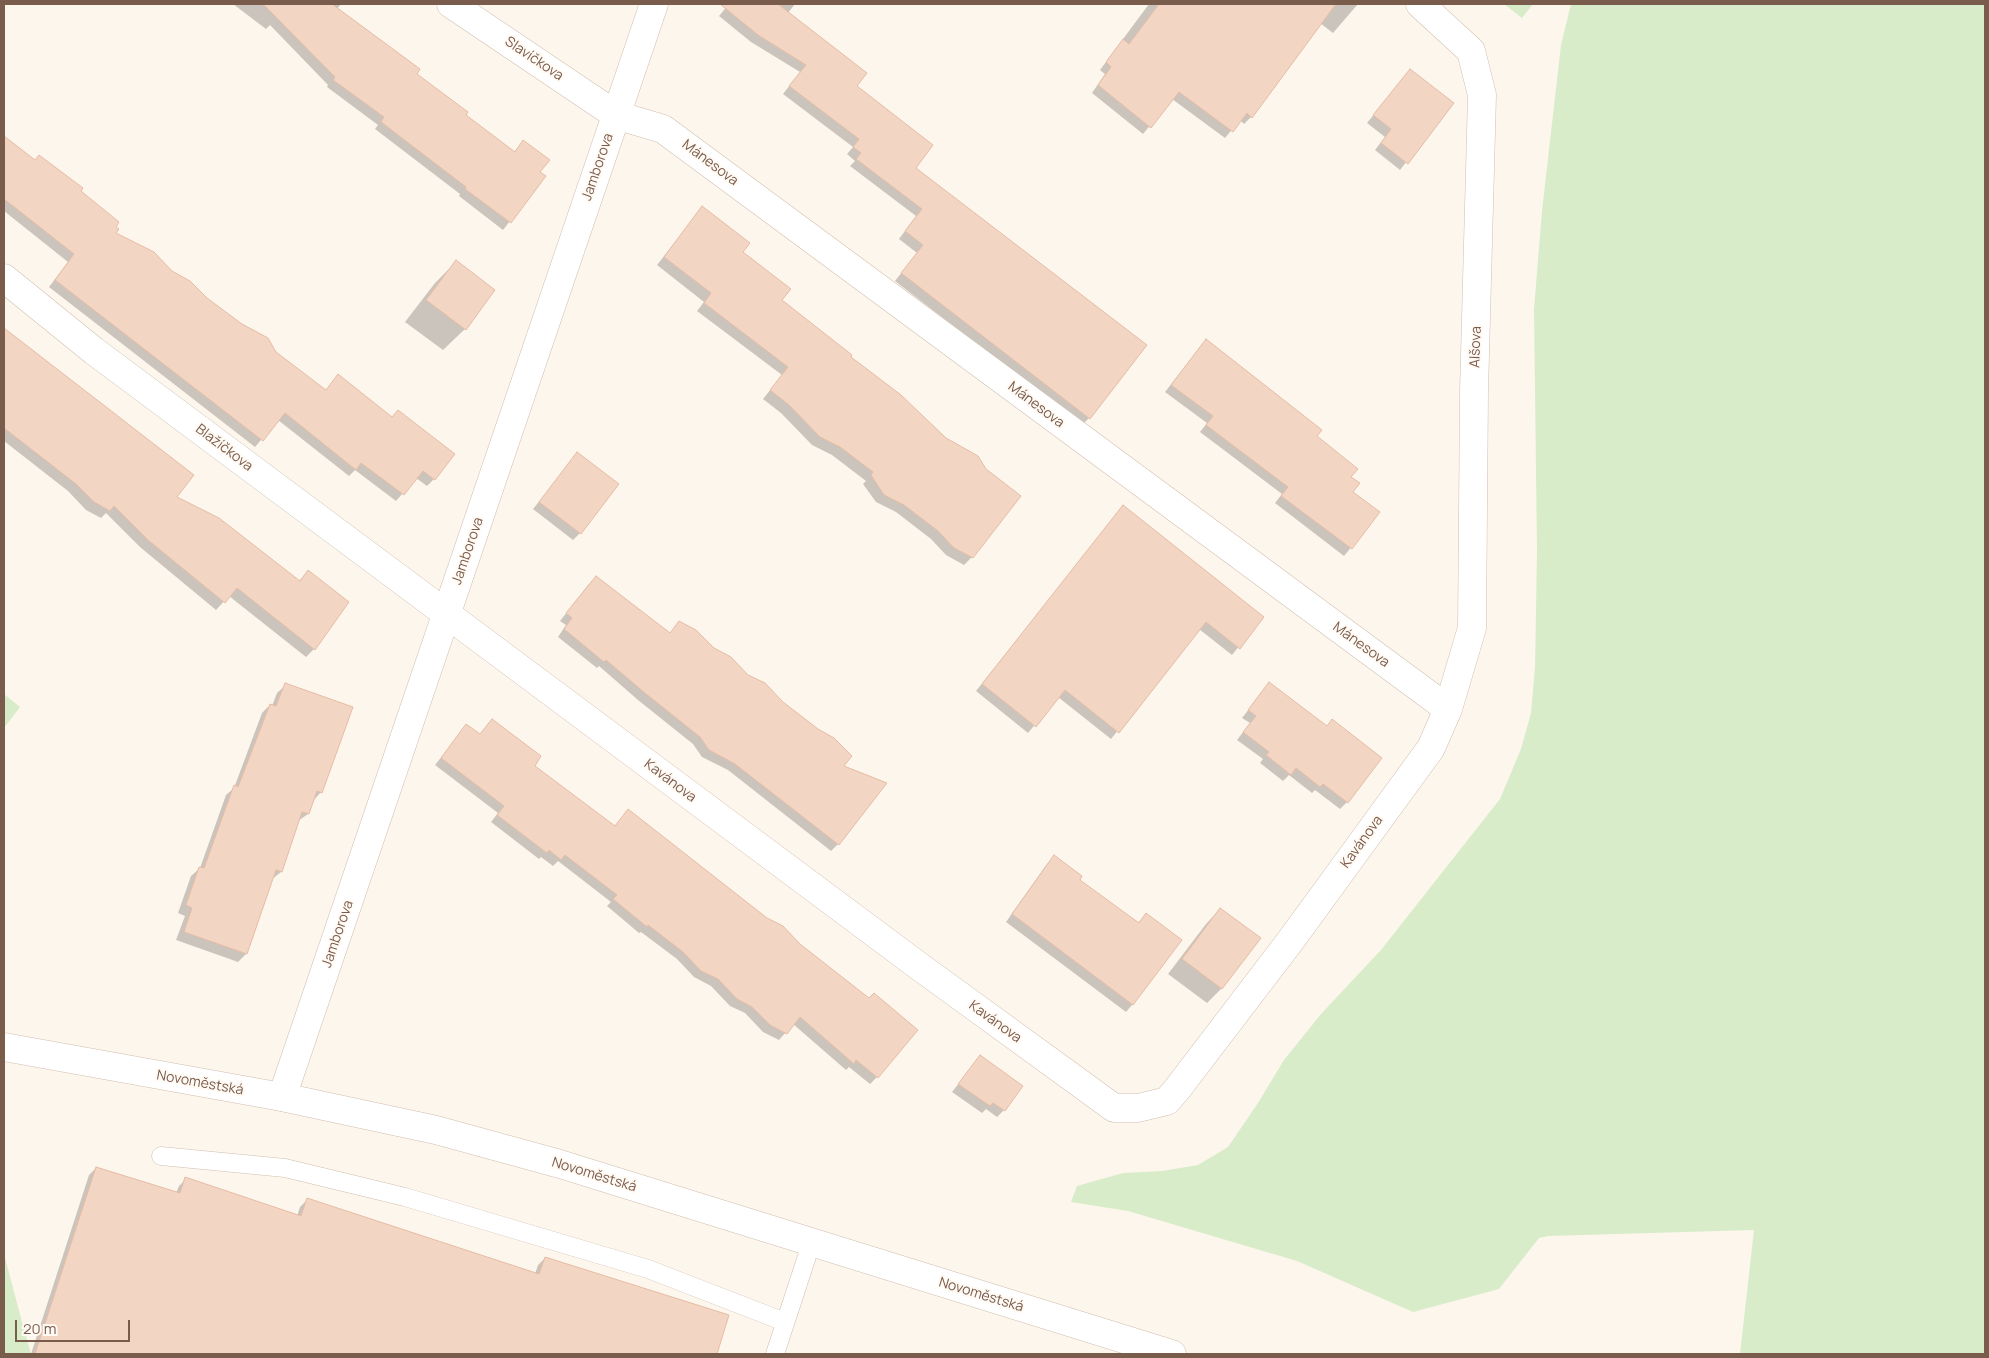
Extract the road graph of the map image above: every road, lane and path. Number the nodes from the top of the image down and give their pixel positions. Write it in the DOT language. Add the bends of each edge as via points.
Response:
graph roads {
  1 [pos="451,4"];
  2 [pos="654,4"];
  3 [pos="1420,4"];
  4 [pos="616,115"];
  5 [pos="4,278"];
  6 [pos="446,615"];
  7 [pos="1448,709"];
  8 [pos="4,1047"];
  9 [pos="282,1098"];
  10 [pos="161,1156"];
  11 [pos="812,1241"];
  12 [pos="785,1322"];
  13 [pos="775,1354"];
  14 [pos="1172,1354"];
  1 -- 4 [label="street, Slavíčkova"];
  2 -- 4 [label="street, Jamborova"];
  3 -- 7 [label="street, Alšova" via="1471,52 1482,95 1472,628"];
  4 -- 6 [label="street, Jamborova"];
  4 -- 7 [label="street, Mánesova" via="664,129"];
  5 -- 6 [label="street, Blažíčkova" via="94,351"];
  6 -- 7 [label="street, Kavánova" via="1114,1108 1138,1108 1167,1101 1178,1088 1431,748"];
  6 -- 9 [label="street, Jamborova"];
  8 -- 9 [label="street, Novoměstská"];
  9 -- 11 [label="street, Novoměstská" via="436,1130"];
  10 -- 12 [label="lane" via="285,1168 405,1197 648,1269"];
  11 -- 12 [label="lane"];
  11 -- 14 [label="street, Novoměstská"];
  12 -- 13 [label="lane"];
}
